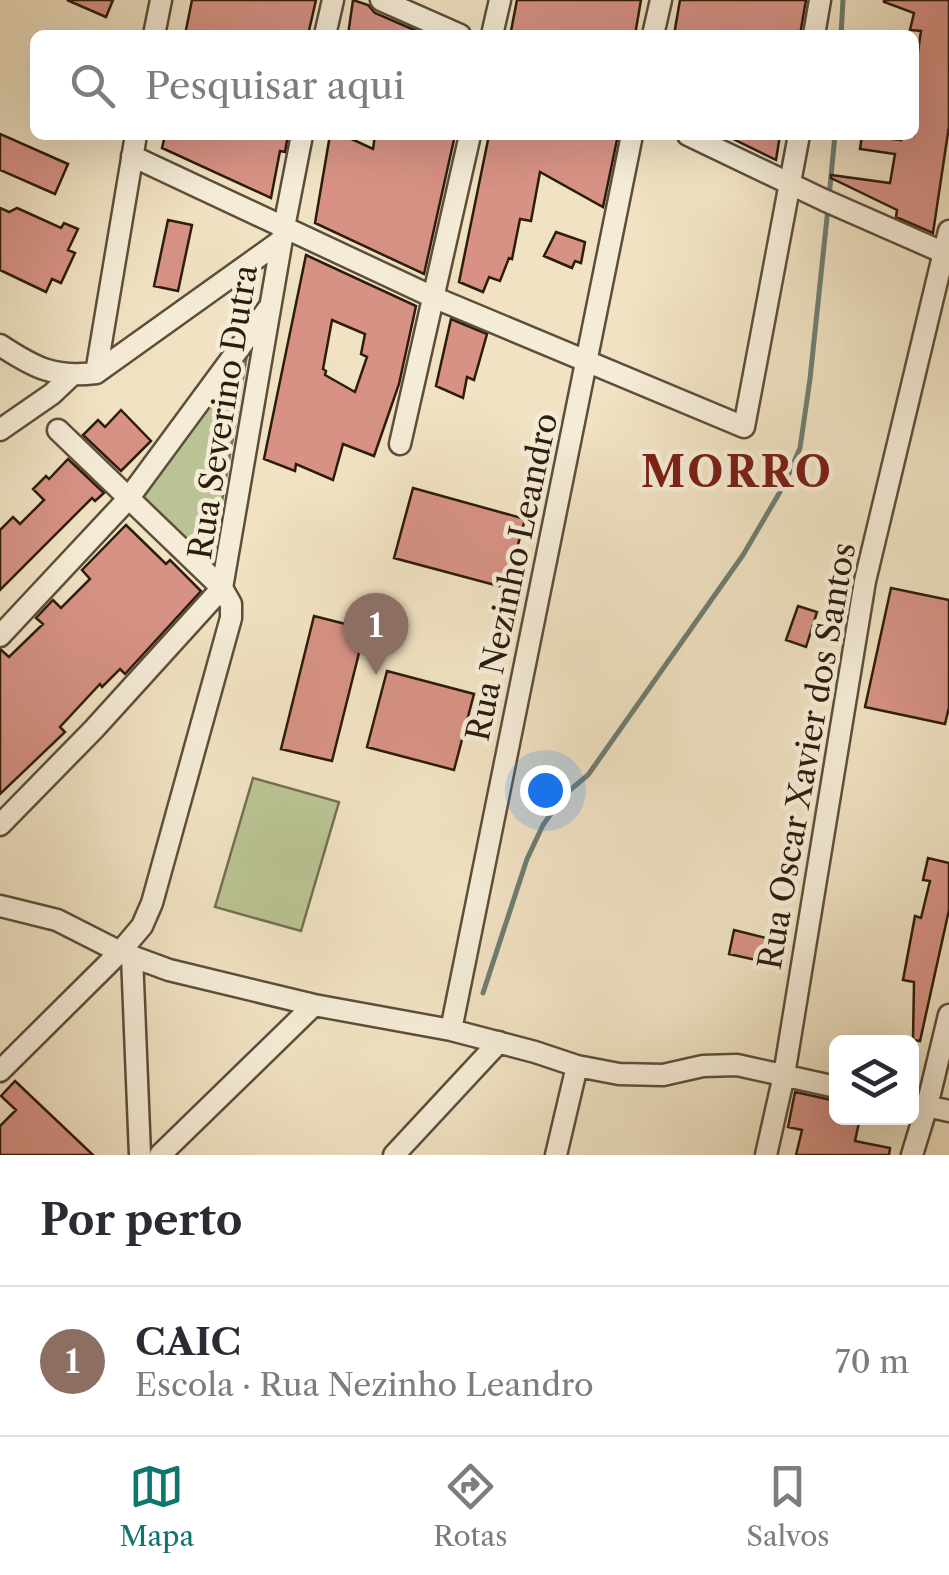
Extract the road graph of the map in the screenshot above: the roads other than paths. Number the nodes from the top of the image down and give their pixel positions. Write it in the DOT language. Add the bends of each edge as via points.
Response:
graph roads {
  1 [pos="161,0"];
  2 [pos="333,0"];
  3 [pos="382,0"];
  4 [pos="500,0"];
  5 [pos="661,0"];
  6 [pos="820,0"];
  7 [pos="155,30"];
  8 [pos="326,30"];
  9 [pos="449,30"];
  10 [pos="493,30"];
  11 [pos="654,30"];
  12 [pos="815,30"];
  13 [pos="301,140"];
  14 [pos="469,140"];
  15 [pos="631,140"];
  16 [pos="699,140"];
  17 [pos="798,140"];
  18 [pos="134,146"];
  19 [pos="790,182"];
  20 [pos="949,231"];
  21 [pos="283,234"];
  22 [pos="947,254"];
  23 [pos="433,297"];
  24 [pos="272,304"];
  25 [pos="0,345"];
  26 [pos="587,362"];
  27 [pos="96,373"];
  28 [pos="71,376"];
  29 [pos="0,430"];
  30 [pos="58,430"];
  31 [pos="400,444"];
  32 [pos="128,498"];
  33 [pos="222,588"];
  34 [pos="0,636"];
  35 [pos="0,825"];
  36 [pos="0,906"];
  37 [pos="126,954"];
  38 [pos="314,1005"];
  39 [pos="949,1015"];
  40 [pos="451,1030"];
  41 [pos="499,1042"];
  42 [pos="577,1066"];
  43 [pos="0,1071"];
  44 [pos="784,1075"];
  45 [pos="829,1085"];
  46 [pos="919,1105"];
  47 [pos="949,1111"];
  48 [pos="916,1125"];
  49 [pos="140,1155"];
  50 [pos="160,1155"];
  51 [pos="394,1155"];
  52 [pos="556,1155"];
  53 [pos="766,1155"];
  54 [pos="912,1155"];
  1 -- 7 [label="street"];
  2 -- 8 [label="street"];
  3 -- 9 [label="street"];
  4 -- 10 [label="street"];
  5 -- 11 [label="street"];
  6 -- 12 [label="street"];
  13 -- 21 [label="street, Rua Severino Dutra"];
  14 -- 23 [label="street"];
  15 -- 26 [label="street, Rua Nezinho Leandro"];
  16 -- 19 [label="street"];
  17 -- 19 [label="street"];
  18 -- 21 [label="street"];
  18 -- 27 [label="street"];
  19 -- 22 [label="street"];
  19 -- 26 [label="street" via="744,428"];
  20 -- 22 [label="street, Rua Oscar Xavier dos Santos"];
  21 -- 23 [label="street"];
  21 -- 24 [label="street, Rua Severino Dutra"];
  21 -- 27 [label="street"];
  22 -- 44 [label="street, Rua Oscar Xavier dos Santos" via="864,582"];
  23 -- 26 [label="street"];
  23 -- 31 [label="street"];
  24 -- 32 [label="street"];
  24 -- 33 [label="street, Rua Severino Dutra"];
  25 -- 28 [label="street"];
  26 -- 40 [label="street, Rua Nezinho Leandro"];
  27 -- 28 [label="street"];
  28 -- 29 [label="street"];
  30 -- 32 [label="street"];
  32 -- 33 [label="street"];
  32 -- 34 [label="street"];
  33 -- 35 [label="street"];
  33 -- 37 [label="street, Rua Severino Dutra" via="232,618 152,903"];
  36 -- 37 [label="street" via="57,920"];
  37 -- 38 [label="street"];
  37 -- 43 [label="street"];
  37 -- 49 [label="street"];
  38 -- 40 [label="street"];
  38 -- 50 [label="street"];
  39 -- 46 [label="street"];
  40 -- 41 [label="street"];
  41 -- 42 [label="street"];
  41 -- 51 [label="street"];
  42 -- 44 [label="street" via="663,1075 737,1065"];
  42 -- 52 [label="street"];
  44 -- 45 [label="street"];
  44 -- 53 [label="street, Rua Oscar Xavier dos Santos"];
  46 -- 47 [label="street"];
  48 -- 54 [label="street"];
}
